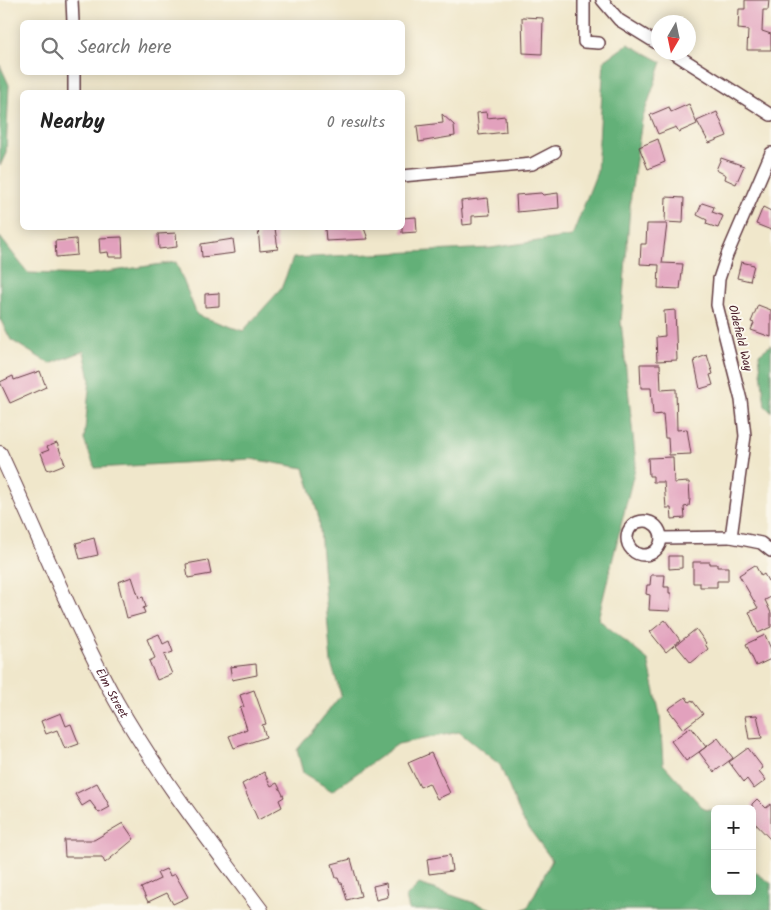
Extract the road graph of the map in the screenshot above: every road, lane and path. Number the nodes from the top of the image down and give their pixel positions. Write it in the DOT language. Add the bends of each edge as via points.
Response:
graph roads {
  1 [pos="72,0"];
  2 [pos="584,0"];
  3 [pos="602,0"];
  4 [pos="73,20"];
  5 [pos="651,40"];
  6 [pos="598,43"];
  7 [pos="685,60"];
  8 [pos="74,75"];
  9 [pos="74,90"];
  10 [pos="771,115"];
  11 [pos="555,152"];
  12 [pos="771,153"];
  13 [pos="405,176"];
  14 [pos="0,453"];
  15 [pos="731,537"];
  16 [pos="661,538"];
  17 [pos="771,550"];
  18 [pos="261,910"];
  1 -- 4 [label="street"];
  2 -- 6 [label="street" via="584,42"];
  3 -- 5 [label="street" via="619,20"];
  7 -- 10 [label="street"];
  8 -- 9 [label="street"];
  11 -- 13 [label="street" via="532,164"];
  12 -- 15 [label="street, Oldefield Way" via="727,255 717,305 741,400 745,436"];
  14 -- 18 [label="street, Elm Street" via="117,701 151,759"];
  15 -- 16 [label="street"];
  15 -- 17 [label="street" via="761,543"];
}
